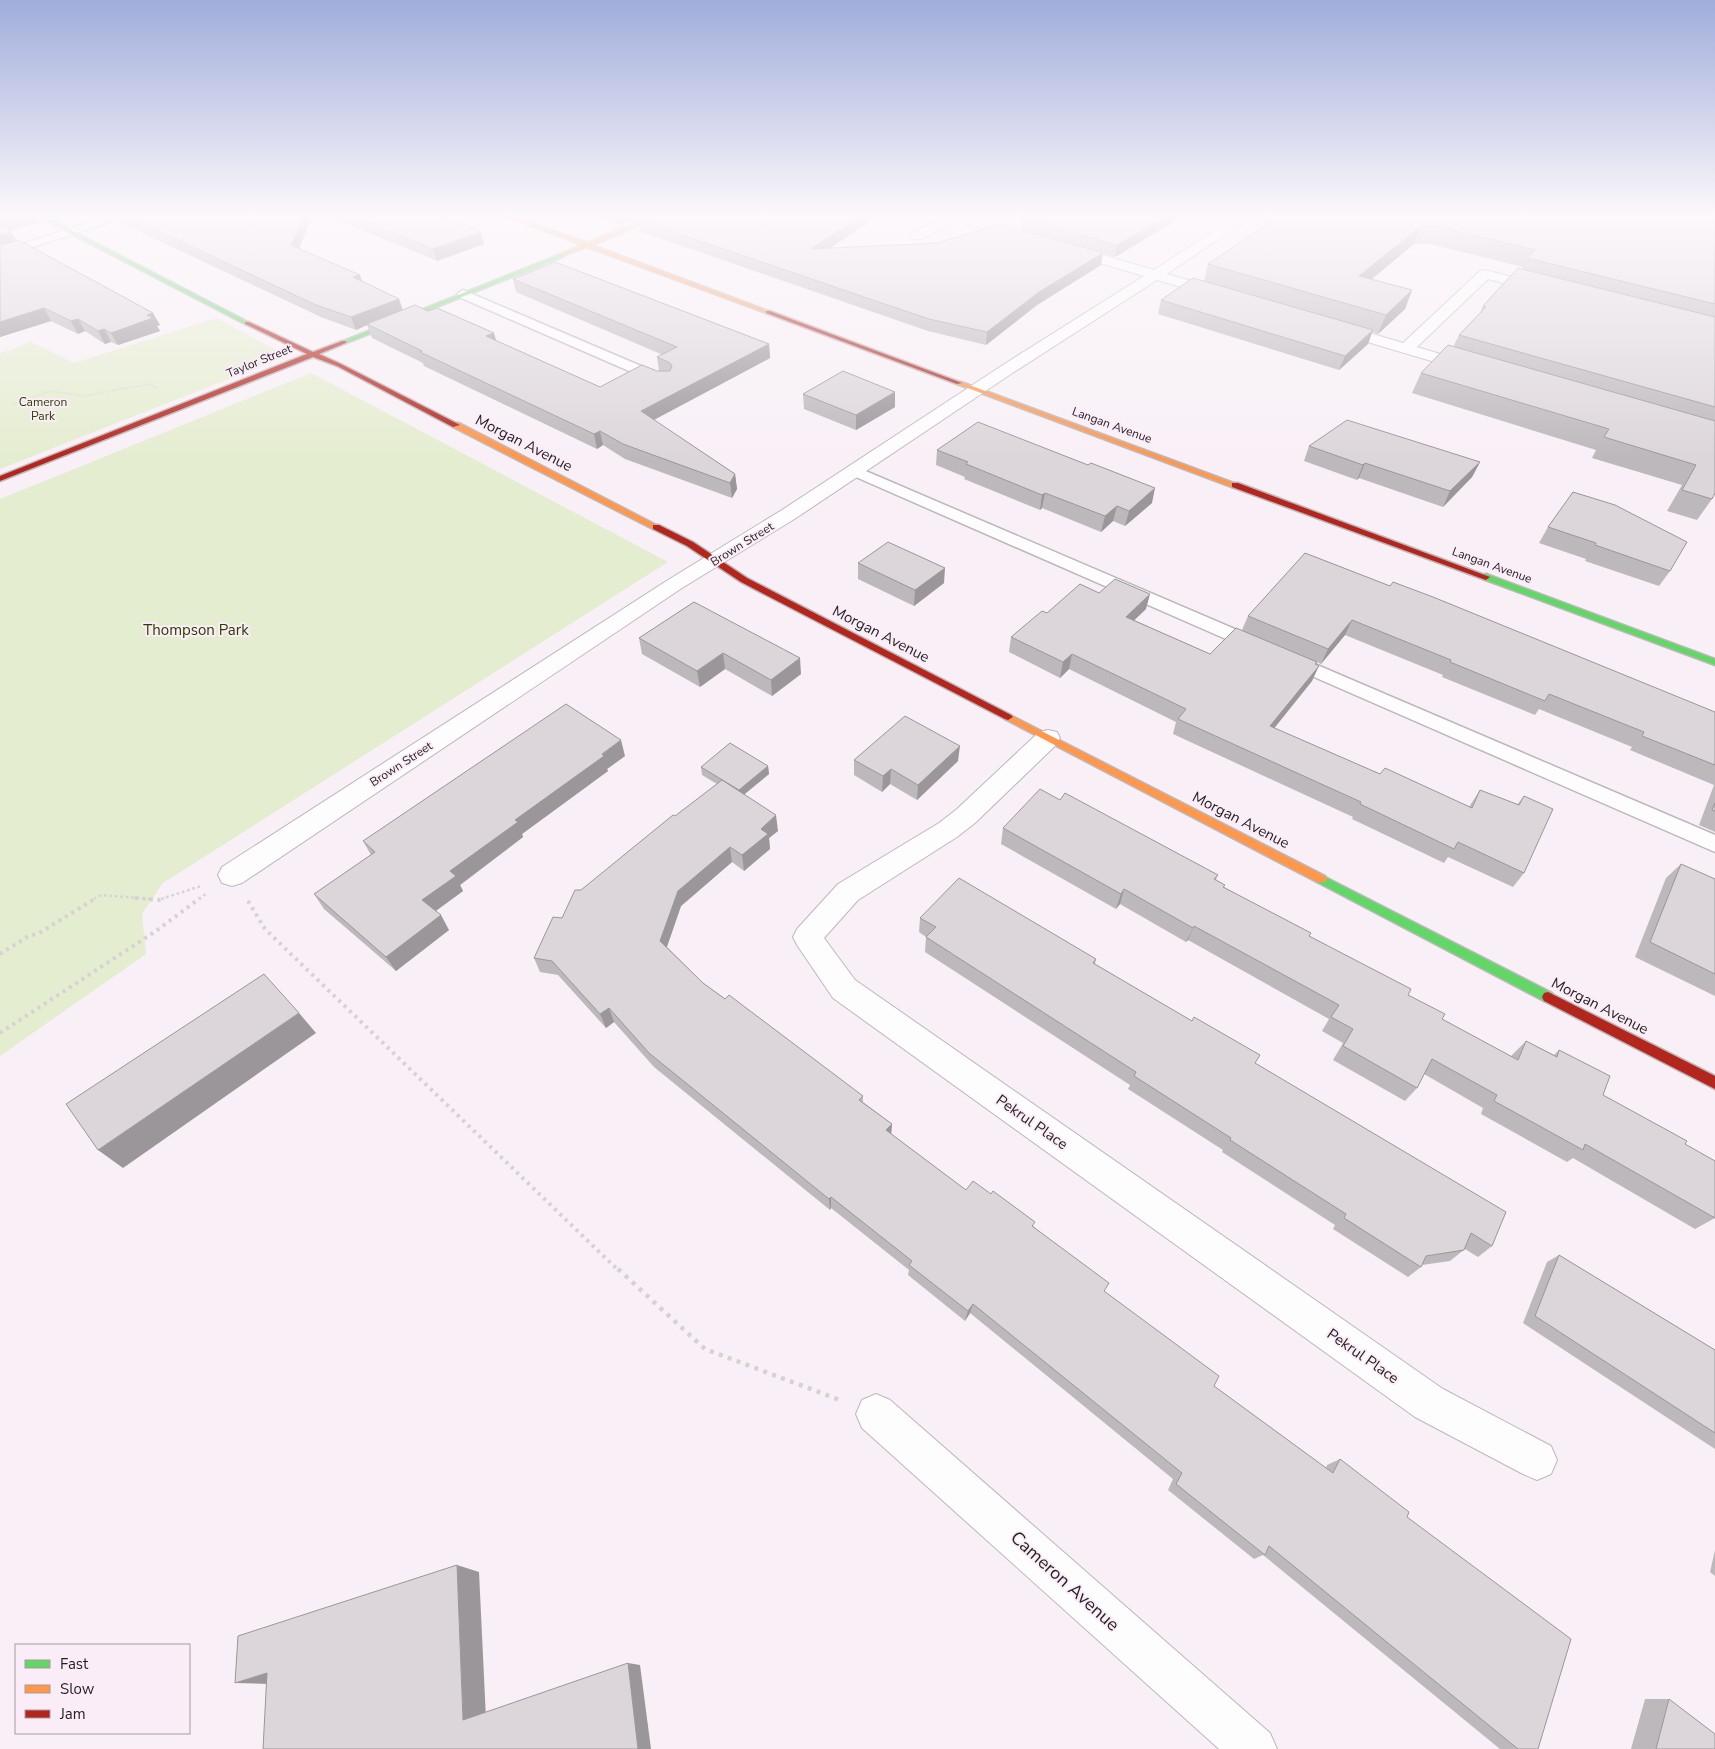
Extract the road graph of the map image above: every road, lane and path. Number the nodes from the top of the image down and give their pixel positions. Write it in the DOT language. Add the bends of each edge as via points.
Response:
graph roads {
  1 [pos="193,295"];
  2 [pos="461,295"];
  3 [pos="464,295"];
  4 [pos="719,295"];
  5 [pos="1128,295"];
  6 [pos="1222,295"];
  7 [pos="1463,295"];
  8 [pos="1234,298"];
  9 [pos="1320,324"];
  10 [pos="1406,349"];
  11 [pos="312,354"];
  12 [pos="1481,371"];
  13 [pos="665,381"];
  14 [pos="976,390"];
  15 [pos="195,403"];
  16 [pos="13,404"];
  17 [pos="854,471"];
  18 [pos="0,479"];
  19 [pos="715,561"];
  20 [pos="1715,662"];
  21 [pos="1048,738"];
  22 [pos="1715,844"];
  23 [pos="232,875"];
  24 [pos="0,954"];
  25 [pos="0,1033"];
  26 [pos="1715,1083"];
  27 [pos="876,1414"];
  28 [pos="1537,1460"];
  29 [pos="1254,1749"];
  1 -- 11 [label="street, Morgan Avenue"];
  2 -- 11 [label="street, Taylor Street"];
  3 -- 13 [label="lane"];
  4 -- 14 [label="street, Langan Avenue"];
  5 -- 14 [label="street, Brown Street"];
  6 -- 8 [label="street"];
  7 -- 10 [label="street"];
  9 -- 10 [label="street"];
  10 -- 12 [label="street"];
  11 -- 15 [label="street, Taylor Street"];
  11 -- 19 [label="street, Morgan Avenue" via="681,540"];
  14 -- 17 [label="street, Brown Street"];
  14 -- 20 [label="street, Langan Avenue"];
  15 -- 16 [label="path" via="149,384 84,396 51,391"];
  15 -- 18 [label="street, Taylor Street"];
  17 -- 19 [label="street, Brown Street"];
  17 -- 22 [label="lane"];
  19 -- 21 [label="street, Morgan Avenue" via="744,580"];
  19 -- 23 [label="street, Brown Street" via="675,584"];
  21 -- 26 [label="street, Morgan Avenue"];
  21 -- 28 [label="street, Pekrul Place" via="966,816 848,892 807,936 844,989 1429,1403"];
  23 -- 24 [label="path" via="159,900 101,895"];
  23 -- 25 [label="path" via="156,931"];
  23 -- 27 [label="path" via="265,929 705,1350"];
  27 -- 29 [label="street, Cameron Avenue"];
}
